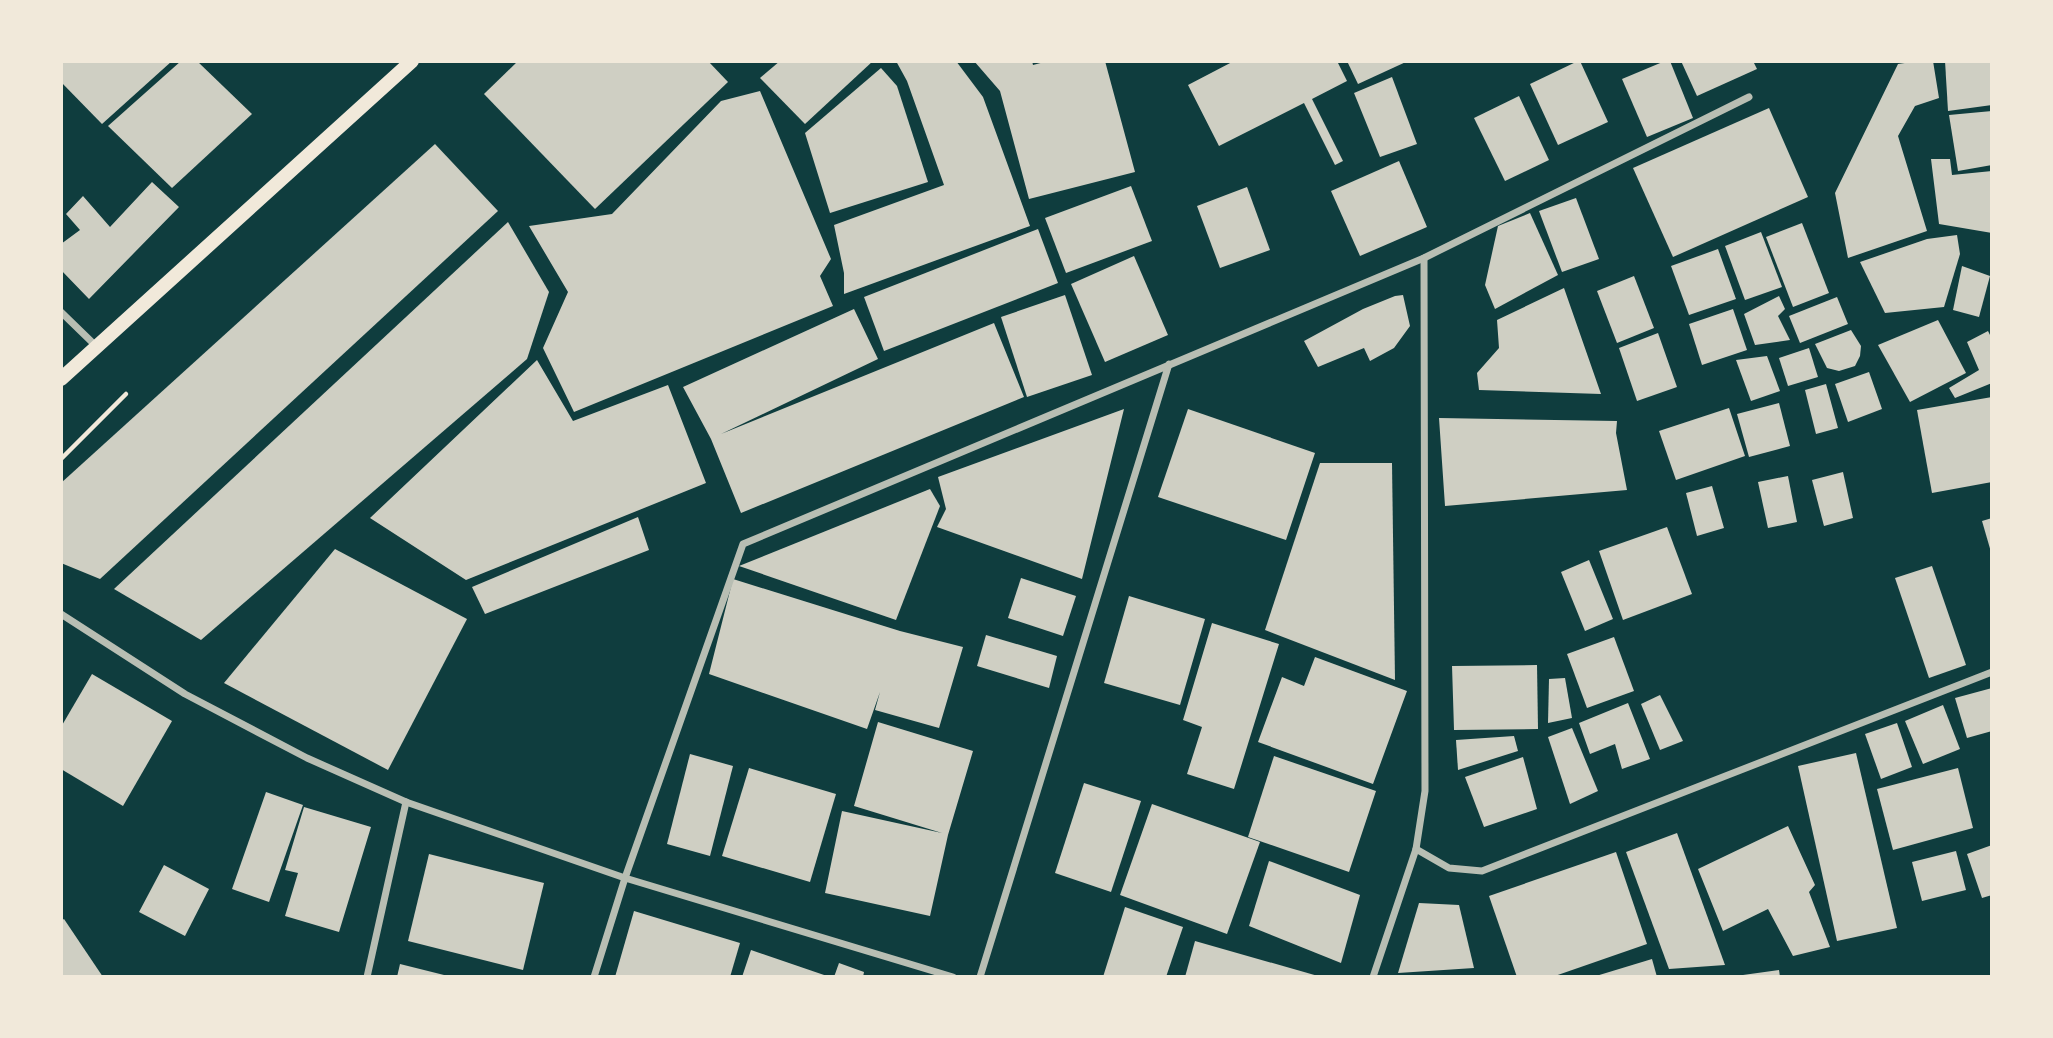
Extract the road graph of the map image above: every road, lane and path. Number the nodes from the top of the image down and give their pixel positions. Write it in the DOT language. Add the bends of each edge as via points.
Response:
graph roads {
  1 [pos="412,61"];
  2 [pos="1749,97"];
  3 [pos="1424,258"];
  4 [pos="61,312"];
  5 [pos="97,347"];
  6 [pos="1169,364"];
  7 [pos="61,379"];
  8 [pos="126,394"];
  9 [pos="61,459"];
  10 [pos="61,614"];
  11 [pos="1992,672"];
  12 [pos="406,802"];
  13 [pos="1416,849"];
  14 [pos="625,878"];
  15 [pos="367,977"];
  16 [pos="594,977"];
  17 [pos="953,977"];
  18 [pos="980,977"];
  19 [pos="1373,977"];
  1 -- 5 [label="main road"];
  2 -- 3 [label="street"];
  3 -- 6 [label="street"];
  3 -- 13 [label="street" via="1425,791"];
  4 -- 5 [label="street"];
  5 -- 7 [label="main road"];
  6 -- 14 [label="street" via="743,544"];
  6 -- 18 [label="street"];
  8 -- 9 [label="path"];
  10 -- 12 [label="street" via="185,694 307,758"];
  11 -- 13 [label="street" via="1482,871 1449,868"];
  12 -- 14 [label="street"];
  12 -- 15 [label="street"];
  13 -- 19 [label="street"];
  14 -- 16 [label="street"];
  14 -- 17 [label="street"];
}
